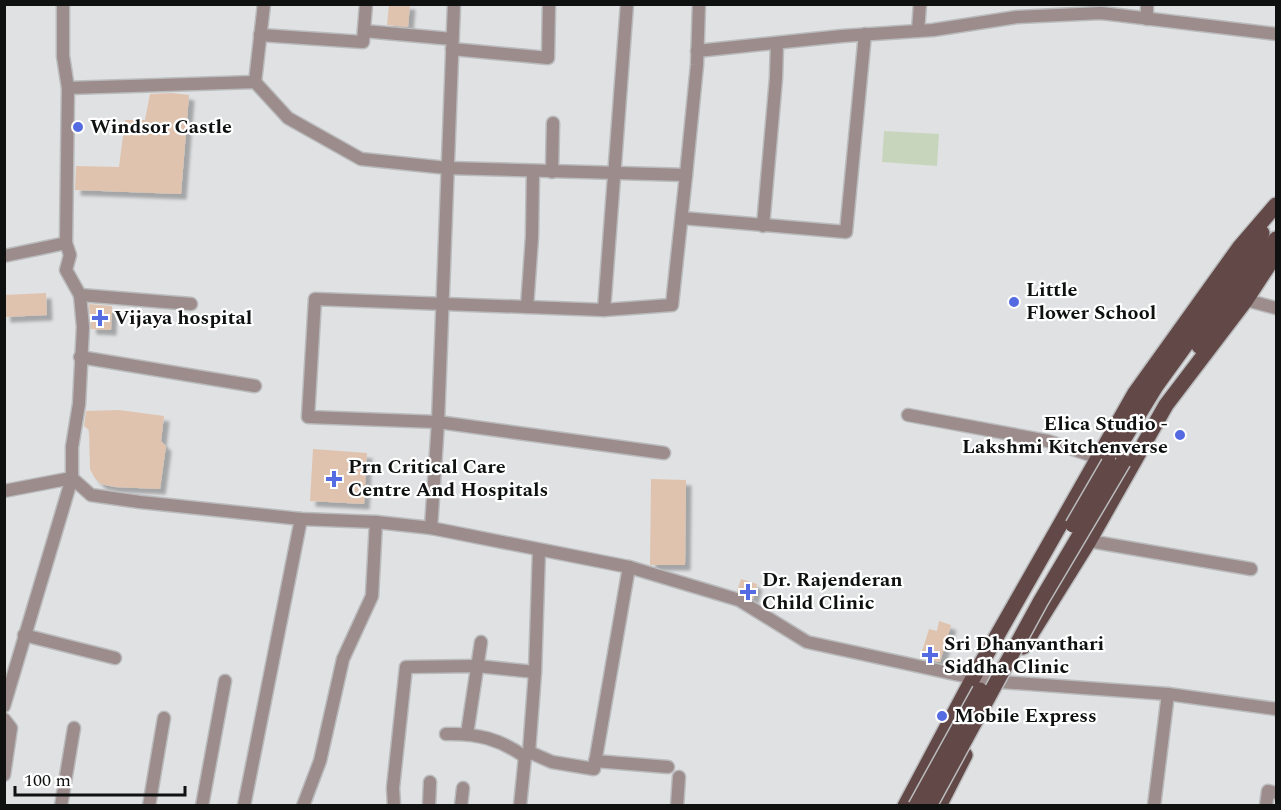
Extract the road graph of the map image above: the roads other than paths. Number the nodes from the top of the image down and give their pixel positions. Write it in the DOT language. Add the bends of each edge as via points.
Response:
graph roads {
  1 [pos="63,4"];
  2 [pos="264,4"];
  3 [pos="366,4"];
  4 [pos="454,4"];
  5 [pos="549,4"];
  6 [pos="627,4"];
  7 [pos="699,4"];
  8 [pos="920,4"];
  9 [pos="1147,4"];
  10 [pos="1147,19"];
  11 [pos="364,31"];
  12 [pos="918,31"];
  13 [pos="865,34"];
  14 [pos="1276,34"];
  15 [pos="260,35"];
  16 [pos="777,42"];
  17 [pos="452,44"];
  18 [pos="697,51"];
  19 [pos="255,82"];
  20 [pos="68,88"];
  21 [pos="553,123"];
  22 [pos="447,168"];
  23 [pos="533,171"];
  24 [pos="552,172"];
  25 [pos="613,173"];
  26 [pos="686,175"];
  27 [pos="1276,205"];
  28 [pos="1276,210"];
  29 [pos="682,218"];
  30 [pos="763,226"];
  31 [pos="1276,239"];
  32 [pos="66,243"];
  33 [pos="1276,254"];
  34 [pos="4,255"];
  35 [pos="80,295"];
  36 [pos="1246,300"];
  37 [pos="191,304"];
  38 [pos="442,305"];
  39 [pos="526,307"];
  40 [pos="1276,308"];
  41 [pos="604,310"];
  42 [pos="80,357"];
  43 [pos="255,386"];
  44 [pos="908,415"];
  45 [pos="438,422"];
  46 [pos="664,453"];
  47 [pos="1099,458"];
  48 [pos="72,478"];
  49 [pos="4,490"];
  50 [pos="301,519"];
  51 [pos="376,522"];
  52 [pos="431,528"];
  53 [pos="1089,541"];
  54 [pos="539,551"];
  55 [pos="629,567"];
  56 [pos="1251,569"];
  57 [pos="24,635"];
  58 [pos="481,642"];
  59 [pos="115,658"];
  60 [pos="477,666"];
  61 [pos="535,672"];
  62 [pos="973,678"];
  63 [pos="225,681"];
  64 [pos="1001,682"];
  65 [pos="1168,694"];
  66 [pos="4,706"];
  67 [pos="1276,709"];
  68 [pos="164,718"];
  69 [pos="4,719"];
  70 [pos="74,728"];
  71 [pos="446,734"];
  72 [pos="467,734"];
  73 [pos="527,754"];
  74 [pos="595,761"];
  75 [pos="668,767"];
  76 [pos="4,775"];
  77 [pos="679,777"];
  78 [pos="430,782"];
  79 [pos="463,788"];
  80 [pos="1276,793"];
  81 [pos="61,806"];
  82 [pos="149,806"];
  83 [pos="202,806"];
  84 [pos="244,806"];
  85 [pos="303,806"];
  86 [pos="394,806"];
  87 [pos="429,806"];
  88 [pos="461,806"];
  89 [pos="520,806"];
  90 [pos="676,806"];
  91 [pos="905,806"];
  92 [pos="916,806"];
  93 [pos="929,806"];
  94 [pos="939,806"];
  95 [pos="1154,806"];
  96 [pos="1266,806"];
  1 -- 20 [label="street" via="63,56"];
  2 -- 15 [label="street"];
  3 -- 11 [label="street"];
  4 -- 17 [label="street"];
  5 -- 17 [label="street" via="548,58"];
  6 -- 25 [label="street"];
  7 -- 18 [label="street"];
  8 -- 12 [label="street"];
  9 -- 10 [label="street"];
  10 -- 12 [label="street" via="1101,14 1017,17"];
  10 -- 14 [label="street"];
  11 -- 15 [label="street" via="363,42"];
  11 -- 17 [label="street"];
  12 -- 13 [label="street"];
  13 -- 16 [label="street"];
  13 -- 30 [label="street" via="846,232"];
  15 -- 19 [label="street"];
  16 -- 18 [label="street"];
  16 -- 30 [label="street"];
  17 -- 22 [label="street"];
  18 -- 26 [label="street"];
  19 -- 20 [label="street"];
  19 -- 22 [label="street" via="288,118 361,159"];
  20 -- 32 [label="street"];
  21 -- 24 [label="street"];
  22 -- 23 [label="street"];
  22 -- 38 [label="street"];
  23 -- 24 [label="street"];
  23 -- 39 [label="street"];
  24 -- 25 [label="street"];
  25 -- 26 [label="street"];
  25 -- 41 [label="street"];
  26 -- 29 [label="street"];
  27 -- 47 [label="main road" via="1239,248 1136,393"];
  28 -- 92 [label="main road, bridge" via="1239,271 1133,421"];
  29 -- 30 [label="street"];
  29 -- 41 [label="street" via="672,305"];
  31 -- 93 [label="main road, bridge" via="1163,396 1040,602"];
  32 -- 34 [label="street"];
  32 -- 35 [label="street" via="70,255 66,270"];
  33 -- 36 [label="main road"];
  35 -- 37 [label="street"];
  35 -- 42 [label="street"];
  36 -- 40 [label="street"];
  36 -- 53 [label="main road" via="1166,405"];
  38 -- 39 [label="street"];
  38 -- 45 [label="street"];
  38 -- 45 [label="street" via="315,299 308,417"];
  39 -- 41 [label="street"];
  42 -- 43 [label="street"];
  42 -- 48 [label="street"];
  44 -- 47 [label="street" via="1048,441"];
  45 -- 46 [label="street"];
  45 -- 52 [label="street"];
  47 -- 62 [label="main road"];
  48 -- 49 [label="street"];
  48 -- 50 [label="street" via="91,495"];
  48 -- 57 [label="street"];
  50 -- 51 [label="street"];
  50 -- 84 [label="street"];
  51 -- 52 [label="street"];
  51 -- 85 [label="street" via="372,596 343,659 320,761"];
  52 -- 54 [label="street"];
  53 -- 56 [label="street"];
  53 -- 64 [label="main road"];
  54 -- 55 [label="street"];
  54 -- 61 [label="street"];
  55 -- 62 [label="street" via="739,600 807,642"];
  55 -- 74 [label="street"];
  57 -- 59 [label="street"];
  57 -- 66 [label="street"];
  58 -- 60 [label="street"];
  60 -- 61 [label="street"];
  60 -- 72 [label="street"];
  60 -- 86 [label="street" via="406,667"];
  61 -- 73 [label="street"];
  62 -- 64 [label="street"];
  62 -- 91 [label="main road"];
  63 -- 83 [label="street"];
  64 -- 65 [label="street"];
  64 -- 94 [label="main road"];
  65 -- 67 [label="street"];
  65 -- 95 [label="street"];
  68 -- 82 [label="street"];
  69 -- 76 [label="street" via="11,728"];
  70 -- 81 [label="street"];
  71 -- 72 [label="street"];
  72 -- 73 [label="street"];
  73 -- 74 [label="street" via="594,769"];
  73 -- 89 [label="street"];
  74 -- 75 [label="street"];
  77 -- 90 [label="street"];
  78 -- 87 [label="street"];
  79 -- 88 [label="street"];
  80 -- 96 [label="street" via="1268,791"];
}
